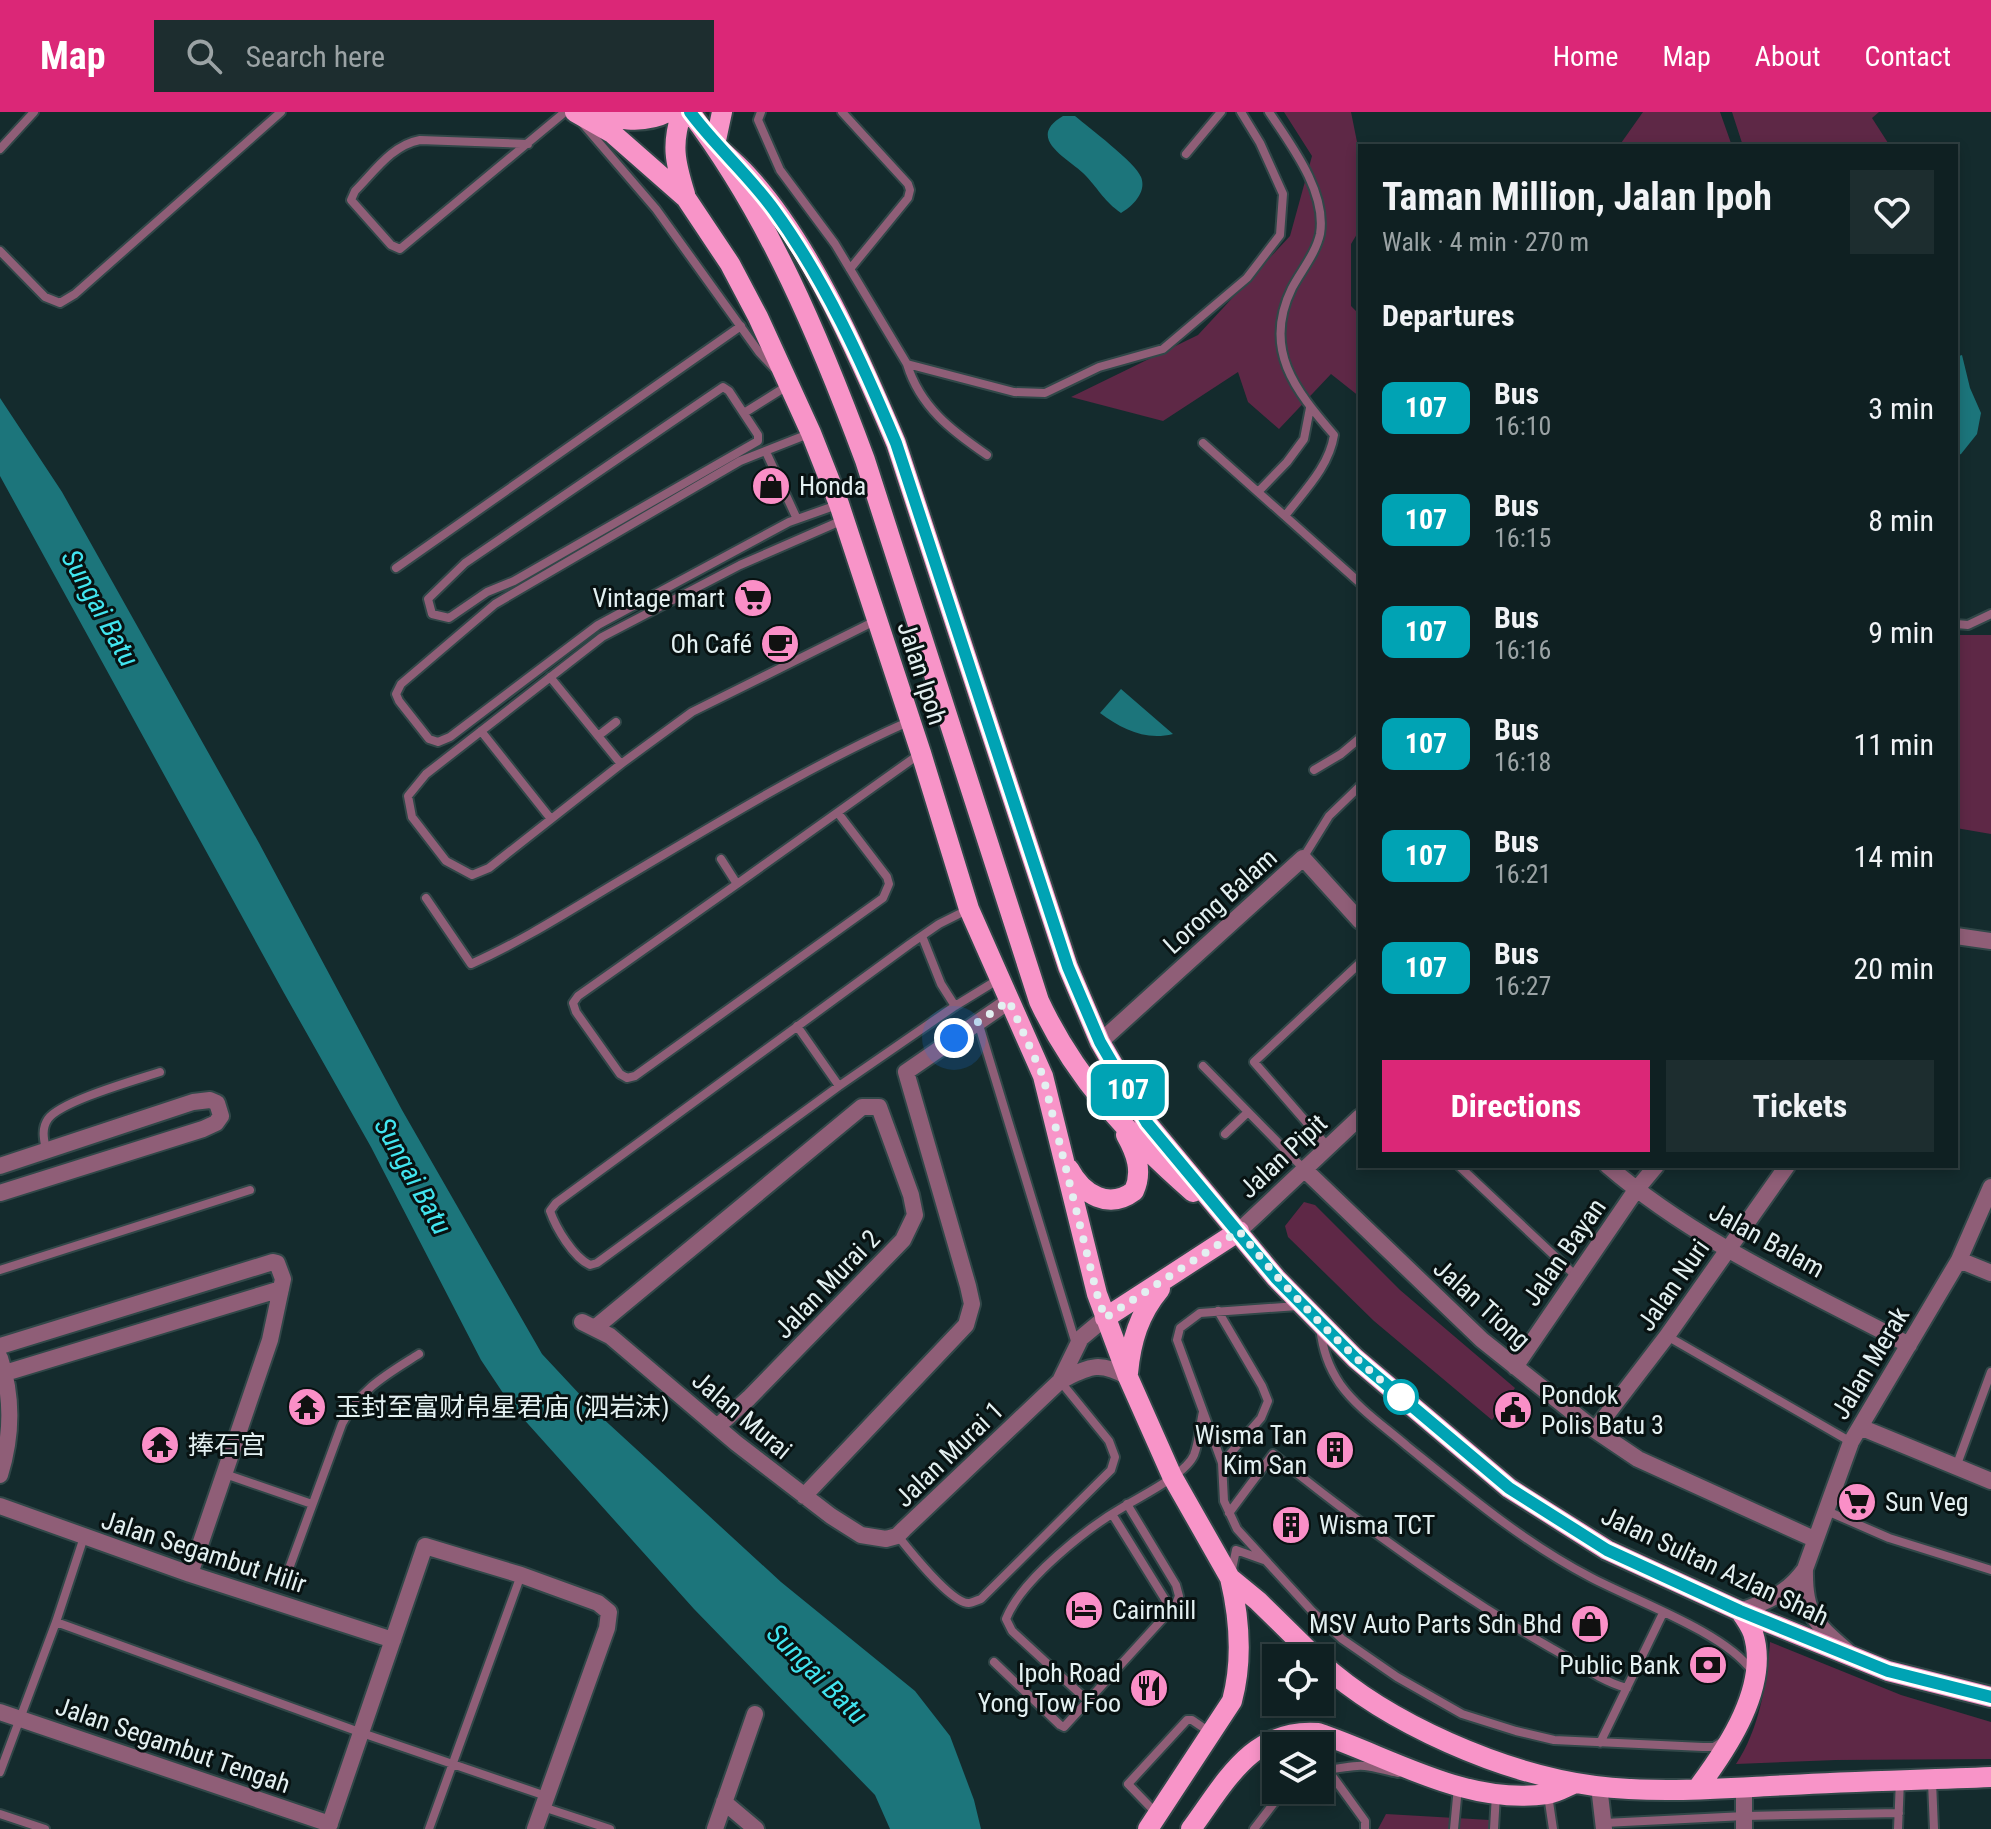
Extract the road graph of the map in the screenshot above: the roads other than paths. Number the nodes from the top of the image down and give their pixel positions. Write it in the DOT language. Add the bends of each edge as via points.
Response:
graph roads {
  1 [pos="34,112"];
  2 [pos="281,112"];
  3 [pos="565,112"];
  4 [pos="573,112"];
  5 [pos="585,112"];
  6 [pos="668,112"];
  7 [pos="682,112"];
  8 [pos="690,112"];
  9 [pos="722,112"];
  10 [pos="761,112"];
  11 [pos="842,112"];
  12 [pos="1221,112"];
  13 [pos="1241,112"];
  14 [pos="1269,112"];
  15 [pos="528,144"];
  16 [pos="715,145"];
  17 [pos="0,149"];
  18 [pos="1186,154"];
  19 [pos="686,198"];
  20 [pos="0,251"];
  21 [pos="850,269"];
  22 [pos="741,326"];
  23 [pos="907,364"];
  24 [pos="790,384"];
  25 [pos="1310,408"];
  26 [pos="744,413"];
  27 [pos="811,433"];
  28 [pos="1203,443"];
  29 [pos="766,452"];
  30 [pos="987,455"];
  31 [pos="1258,492"];
  32 [pos="842,512"];
  33 [pos="1285,516"];
  34 [pos="797,519"];
  35 [pos="396,568"];
  36 [pos="1358,581"];
  37 [pos="1991,614"];
  38 [pos="878,620"];
  39 [pos="1958,624"];
  40 [pos="550,677"];
  41 [pos="911,721"];
  42 [pos="616,722"];
  43 [pos="481,731"];
  44 [pos="598,736"];
  45 [pos="1358,740"];
  46 [pos="921,753"];
  47 [pos="621,764"];
  48 [pos="1314,770"];
  49 [pos="1358,788"];
  50 [pos="838,813"];
  51 [pos="551,819"];
  52 [pos="1303,858"];
  53 [pos="721,859"];
  54 [pos="737,884"];
  55 [pos="426,898"];
  56 [pos="969,909"];
  57 [pos="1358,919"];
  58 [pos="922,936"];
  59 [pos="1958,936"];
  60 [pos="1991,941"];
  61 [pos="1358,965"];
  62 [pos="999,979"];
  63 [pos="1009,1001"];
  64 [pos="955,1006"];
  65 [pos="978,1022"];
  66 [pos="797,1026"];
  67 [pos="1100,1042"];
  68 [pos="1203,1066"];
  69 [pos="160,1072"];
  70 [pos="839,1086"];
  71 [pos="1248,1112"];
  72 [pos="1117,1118"];
  73 [pos="1358,1119"];
  74 [pos="1225,1134"];
  75 [pos="1328,1147"];
  76 [pos="46,1150"];
  77 [pos="1064,1160"];
  78 [pos="0,1166"];
  79 [pos="1461,1168"];
  80 [pos="1610,1168"];
  81 [pos="1654,1168"];
  82 [pos="1786,1168"];
  83 [pos="1305,1170"];
  84 [pos="1991,1187"];
  85 [pos="250,1190"];
  86 [pos="1636,1190"];
  87 [pos="0,1193"];
  88 [pos="1239,1231"];
  89 [pos="1727,1248"];
  90 [pos="1959,1260"];
  91 [pos="0,1270"];
  92 [pos="1991,1273"];
  93 [pos="1170,1277"];
  94 [pos="1577,1277"];
  95 [pos="281,1289"];
  96 [pos="1303,1305"];
  97 [pos="1218,1311"];
  98 [pos="1105,1318"];
  99 [pos="1320,1323"];
  100 [pos="589,1325"];
  101 [pos="1667,1336"];
  102 [pos="1077,1344"];
  103 [pos="1909,1345"];
  104 [pos="0,1346"];
  105 [pos="419,1354"];
  106 [pos="2,1366"];
  107 [pos="1515,1367"];
  108 [pos="1991,1372"];
  109 [pos="1128,1377"];
  110 [pos="1060,1381"];
  111 [pos="1204,1408"];
  112 [pos="718,1426"];
  113 [pos="1595,1430"];
  114 [pos="1856,1434"];
  115 [pos="1222,1463"];
  116 [pos="1956,1467"];
  117 [pos="1179,1471"];
  118 [pos="224,1474"];
  119 [pos="0,1475"];
  120 [pos="1991,1481"];
  121 [pos="804,1496"];
  122 [pos="312,1504"];
  123 [pos="1127,1504"];
  124 [pos="0,1506"];
  125 [pos="1825,1510"];
  126 [pos="1229,1513"];
  127 [pos="1112,1514"];
  128 [pos="861,1535"];
  129 [pos="897,1536"];
  130 [pos="84,1537"];
  131 [pos="1814,1539"];
  132 [pos="1264,1561"];
  133 [pos="1805,1569"];
  134 [pos="1991,1570"];
  135 [pos="190,1574"];
  136 [pos="287,1574"];
  137 [pos="521,1575"];
  138 [pos="1230,1578"];
  139 [pos="1171,1609"];
  140 [pos="1740,1611"];
  141 [pos="1663,1613"];
  142 [pos="56,1622"];
  143 [pos="393,1640"];
  144 [pos="1302,1644"];
  145 [pos="1855,1658"];
  146 [pos="994,1662"];
  147 [pos="1334,1672"];
  148 [pos="1755,1675"];
  149 [pos="1627,1688"];
  150 [pos="1991,1697"];
  151 [pos="1089,1702"];
  152 [pos="0,1712"];
  153 [pos="755,1714"];
  154 [pos="18,1719"];
  155 [pos="362,1733"];
  156 [pos="1211,1734"];
  157 [pos="1734,1736"];
  158 [pos="1600,1743"];
  159 [pos="452,1764"];
  160 [pos="1334,1768"];
  161 [pos="0,1772"];
  162 [pos="1991,1777"];
  163 [pos="1932,1778"];
  164 [pos="1900,1779"];
  165 [pos="1334,1782"];
  166 [pos="1575,1783"];
  167 [pos="1450,1784"];
  168 [pos="1599,1786"];
  169 [pos="1744,1787"];
  170 [pos="1697,1789"];
  171 [pos="1496,1793"];
  172 [pos="1548,1794"];
  173 [pos="544,1802"];
  174 [pos="724,1802"];
  175 [pos="1273,1804"];
  176 [pos="1899,1813"];
  177 [pos="0,1814"];
  178 [pos="1771,1816"];
  179 [pos="1153,1822"];
  180 [pos="1744,1823"];
  181 [pos="329,1826"];
  182 [pos="1604,1826"];
  183 [pos="45,1829"];
  184 [pos="429,1829"];
  185 [pos="535,1829"];
  186 [pos="610,1829"];
  187 [pos="715,1829"];
  188 [pos="756,1829"];
  189 [pos="1191,1829"];
  190 [pos="1254,1829"];
  191 [pos="1365,1829"];
  192 [pos="1454,1829"];
  193 [pos="1494,1829"];
  194 [pos="1553,1829"];
  195 [pos="1771,1829"];
  196 [pos="1898,1829"];
  197 [pos="1934,1829"];
  1 -- 17 [label="lane"];
  2 -- 20 [label="lane" via="60,303 45,297"];
  3 -- 15 [label="lane"];
  4 -- 19 [label="main road, Jalan Ipoh" via="612,133"];
  4 -- 22 [label="lane" via="656,209"];
  5 -- 6 [label="main road" via="628,121"];
  7 -- 19 [label="main road" via="674,144"];
  8 -- 16 [label="main road, Jalan Ipoh"];
  9 -- 16 [label="main road"];
  10 -- 21 [label="lane" via="758,120 780,170"];
  11 -- 21 [label="lane" via="910,190"];
  12 -- 18 [label="lane"];
  13 -- 23 [label="lane" via="1283,194 1280,235 1247,278 1191,328 1163,349 1099,367 1045,393 1014,392"];
  14 -- 25 [label="lane" via="1304,166 1317,199 1320,231 1291,292 1280,334 1281,355"];
  15 -- 15 [label="lane" via="407,142 351,200 400,249"];
  16 -- 67 [label="main road" via="747,175 805,258 891,430 1068,967"];
  16 -- 72 [label="main road, Jalan Ipoh" via="781,260 850,420 1039,1001 1057,1040"];
  19 -- 24 [label="main road, Jalan Ipoh" via="730,264"];
  21 -- 23 [label="lane"];
  22 -- 24 [label="lane"];
  22 -- 35 [label="lane"];
  23 -- 30 [label="lane" via="914,386 947,427"];
  24 -- 26 [label="lane"];
  24 -- 27 [label="main road, Jalan Ipoh"];
  25 -- 31 [label="lane" via="1304,439"];
  25 -- 33 [label="lane" via="1334,435 1332,450"];
  26 -- 26 [label="lane" via="729,391 716,390 465,563 428,599 432,614 449,618 753,445 758,435"];
  27 -- 29 [label="lane"];
  27 -- 32 [label="main road, Jalan Ipoh"];
  28 -- 31 [label="lane"];
  29 -- 34 [label="lane"];
  29 -- 34 [label="lane" via="740,461 495,604 401,684 399,701 429,739 450,737 598,625"];
  31 -- 33 [label="lane"];
  32 -- 34 [label="lane"];
  32 -- 38 [label="main road, Jalan Ipoh"];
  32 -- 40 [label="lane" via="812,533 602,637"];
  33 -- 36 [label="lane"];
  37 -- 39 [label="lane"];
  38 -- 41 [label="main road, Jalan Ipoh"];
  38 -- 47 [label="lane" via="692,712"];
  40 -- 43 [label="lane"];
  40 -- 44 [label="lane"];
  41 -- 46 [label="main road, Jalan Ipoh"];
  41 -- 55 [label="lane" via="862,742 511,946 471,964"];
  42 -- 44 [label="lane"];
  43 -- 51 [label="lane"];
  43 -- 51 [label="lane" via="426,774 408,796 412,817 446,861 472,875 489,868"];
  44 -- 47 [label="lane"];
  45 -- 48 [label="lane"];
  46 -- 50 [label="lane"];
  46 -- 56 [label="main road, Jalan Ipoh"];
  47 -- 51 [label="lane"];
  49 -- 52 [label="lane, Lorong Balam" via="1329,816"];
  50 -- 54 [label="lane"];
  50 -- 54 [label="lane" via="887,877 883,898 635,1076 620,1074 573,1003"];
  52 -- 57 [label="street"];
  52 -- 67 [label="street, Lorong Balam"];
  53 -- 54 [label="lane"];
  56 -- 58 [label="lane"];
  56 -- 62 [label="main road, Jalan Ipoh"];
  58 -- 64 [label="lane"];
  58 -- 66 [label="lane"];
  59 -- 60 [label="street"];
  61 -- 75 [label="lane" via="1254,1062"];
  62 -- 63 [label="main road, Jalan Ipoh"];
  62 -- 64 [label="lane"];
  63 -- 65 [label="street"];
  63 -- 77 [label="main road, Jalan Ipoh" via="1043,1076"];
  64 -- 70 [label="lane"];
  65 -- 102 [label="lane"];
  65 -- 121 [label="street" via="906,1072 968,1286 972,1304 966,1325"];
  66 -- 70 [label="lane"];
  66 -- 70 [label="lane" via="556,1203 550,1211 553,1220 582,1261 597,1263"];
  67 -- 88 [label="main road" via="1147,1123"];
  68 -- 71 [label="lane"];
  69 -- 76 [label="lane" via="60,1107 47,1120"];
  71 -- 74 [label="lane"];
  71 -- 83 [label="lane"];
  72 -- 77 [label="main road" via="1137,1159 1134,1191 1111,1201 1094,1195 1075,1181"];
  72 -- 88 [label="main road, Jalan Ipoh"];
  73 -- 75 [label="street, Jalan Pipit"];
  75 -- 83 [label="street, Jalan Pipit"];
  76 -- 78 [label="street"];
  76 -- 87 [label="street" via="193,1102 217,1103 221,1116 203,1129"];
  77 -- 98 [label="main road, Jalan Ipoh"];
  79 -- 94 [label="lane"];
  80 -- 86 [label="street, Jalan Balam"];
  81 -- 86 [label="street, Jalan Bayan"];
  82 -- 89 [label="street, Jalan Nuri"];
  83 -- 88 [label="street, Jalan Pipit"];
  83 -- 107 [label="street, Jalan Tiong"];
  84 -- 90 [label="street, Jalan Merak"];
  85 -- 91 [label="lane"];
  86 -- 89 [label="street, Jalan Balam"];
  86 -- 94 [label="street, Jalan Bayan"];
  88 -- 93 [label="main road"];
  88 -- 96 [label="main road, Jalan Sultan Azlan Shah"];
  89 -- 101 [label="street, Jalan Nuri"];
  89 -- 103 [label="street, Jalan Balam"];
  90 -- 92 [label="street"];
  90 -- 103 [label="street, Jalan Merak"];
  93 -- 98 [label="main road"];
  93 -- 109 [label="main road" via="1146,1305"];
  94 -- 107 [label="street, Jalan Bayan"];
  95 -- 104 [label="street" via="280,1267 273,1262"];
  95 -- 106 [label="street"];
  95 -- 118 [label="street" via="270,1340"];
  96 -- 97 [label="lane"];
  96 -- 99 [label="main road, Jalan Sultan Azlan Shah"];
  97 -- 111 [label="lane" via="1186,1322 1177,1340"];
  97 -- 115 [label="lane" via="1268,1401 1261,1418"];
  98 -- 102 [label="street, Jalan Murai 1"];
  98 -- 109 [label="main road"];
  99 -- 140 [label="main road, Jalan Sultan Azlan Shah" via="1509,1488 1607,1550"];
  99 -- 141 [label="lane" via="1324,1356 1341,1386 1391,1432 1517,1531 1588,1576"];
  100 -- 112 [label="street, Jalan Murai" via="633,1354"];
  100 -- 112 [label="street, Jalan Murai 2" via="862,1107 879,1107 915,1215 903,1240"];
  101 -- 113 [label="street, Jalan Nuri"];
  101 -- 114 [label="lane"];
  102 -- 110 [label="street, Jalan Murai 1"];
  103 -- 114 [label="street, Jalan Merak"];
  105 -- 122 [label="lane" via="367,1388 351,1407"];
  106 -- 119 [label="street" via="10,1413"];
  107 -- 113 [label="street, Jalan Tiong"];
  108 -- 116 [label="lane"];
  109 -- 110 [label="street, Jalan Murai 1" via="1109,1366"];
  109 -- 117 [label="main road"];
  110 -- 129 [label="street, Jalan Murai 1"];
  110 -- 129 [label="lane" via="1109,1441 1115,1457 1111,1470 981,1599 960,1601"];
  111 -- 115 [label="lane"];
  111 -- 117 [label="lane" via="1194,1456"];
  112 -- 121 [label="street, Jalan Murai"];
  113 -- 131 [label="street, Jalan Tiong" via="1638,1459"];
  114 -- 116 [label="street"];
  114 -- 125 [label="street, Jalan Merak"];
  115 -- 126 [label="lane"];
  116 -- 120 [label="street"];
  117 -- 123 [label="lane"];
  117 -- 138 [label="main road"];
  118 -- 122 [label="lane"];
  118 -- 135 [label="street"];
  121 -- 128 [label="street, Jalan Murai"];
  122 -- 136 [label="lane"];
  123 -- 127 [label="lane"];
  123 -- 139 [label="lane" via="1176,1585 1179,1596"];
  124 -- 130 [label="street, Jalan Segambut Hilir"];
  125 -- 131 [label="street, Jalan Merak"];
  125 -- 134 [label="lane" via="1889,1538"];
  126 -- 132 [label="lane"];
  126 -- 149 [label="lane" via="1273,1454 1444,1584"];
  127 -- 139 [label="lane"];
  127 -- 151 [label="lane" via="1074,1540 1012,1603 1006,1619 1012,1631"];
  128 -- 129 [label="street, Jalan Murai 1"];
  130 -- 135 [label="street, Jalan Segambut Hilir"];
  130 -- 142 [label="lane"];
  131 -- 133 [label="street, Jalan Merak"];
  132 -- 138 [label="lane" via="1236,1550"];
  132 -- 158 [label="lane" via="1342,1639 1462,1714 1554,1740"];
  133 -- 140 [label="street, Jalan Merak" via="1784,1592"];
  133 -- 145 [label="street, Jalan Merak" via="1804,1597 1812,1617"];
  135 -- 143 [label="street, Jalan Segambut Hilir"];
  137 -- 143 [label="street" via="425,1546"];
  137 -- 159 [label="lane"];
  137 -- 173 [label="street" via="598,1603 609,1612"];
  138 -- 144 [label="main road"];
  138 -- 156 [label="main road" via="1239,1624 1238,1679 1232,1701"];
  139 -- 151 [label="lane"];
  140 -- 145 [label="main road, Jalan Sultan Azlan Shah"];
  140 -- 148 [label="main road" via="1752,1632"];
  141 -- 148 [label="lane" via="1722,1642"];
  141 -- 149 [label="lane"];
  142 -- 154 [label="lane"];
  142 -- 155 [label="lane"];
  143 -- 155 [label="street"];
  145 -- 150 [label="main road, Jalan Sultan Azlan Shah"];
  146 -- 151 [label="lane" via="1060,1725 1068,1725"];
  147 -- 166 [label="main road" via="1371,1701 1452,1745"];
  148 -- 157 [label="main road"];
  149 -- 158 [label="lane"];
  152 -- 154 [label="street, Jalan Segambut Tengah"];
  153 -- 174 [label="street"];
  154 -- 161 [label="lane"];
  154 -- 181 [label="street, Jalan Segambut Tengah"];
  155 -- 159 [label="lane"];
  155 -- 181 [label="street"];
  156 -- 179 [label="main road"];
  156 -- 179 [label="lane" via="1187,1720 1128,1784"];
  157 -- 158 [label="lane" via="1714,1747"];
  157 -- 170 [label="main road"];
  159 -- 173 [label="lane"];
  159 -- 184 [label="lane"];
  160 -- 167 [label="lane" via="1366,1766"];
  162 -- 163 [label="main road"];
  163 -- 164 [label="main road"];
  163 -- 197 [label="lane"];
  164 -- 169 [label="main road"];
  164 -- 176 [label="lane"];
  165 -- 191 [label="lane" via="1365,1821"];
  166 -- 168 [label="main road"];
  166 -- 172 [label="main road"];
  167 -- 171 [label="main road"];
  167 -- 189 [label="main road" via="1335,1739 1300,1731 1262,1745 1238,1765"];
  167 -- 192 [label="lane"];
  168 -- 170 [label="main road"];
  168 -- 182 [label="street"];
  169 -- 170 [label="main road"];
  169 -- 180 [label="street"];
  171 -- 172 [label="main road"];
  171 -- 193 [label="lane"];
  172 -- 194 [label="lane"];
  173 -- 185 [label="street"];
  173 -- 186 [label="lane"];
  174 -- 187 [label="street"];
  174 -- 188 [label="street"];
  175 -- 190 [label="lane"];
  176 -- 178 [label="lane"];
  176 -- 196 [label="lane"];
  177 -- 183 [label="lane"];
  178 -- 180 [label="lane"];
  178 -- 195 [label="lane"];
  180 -- 182 [label="lane"];
}
